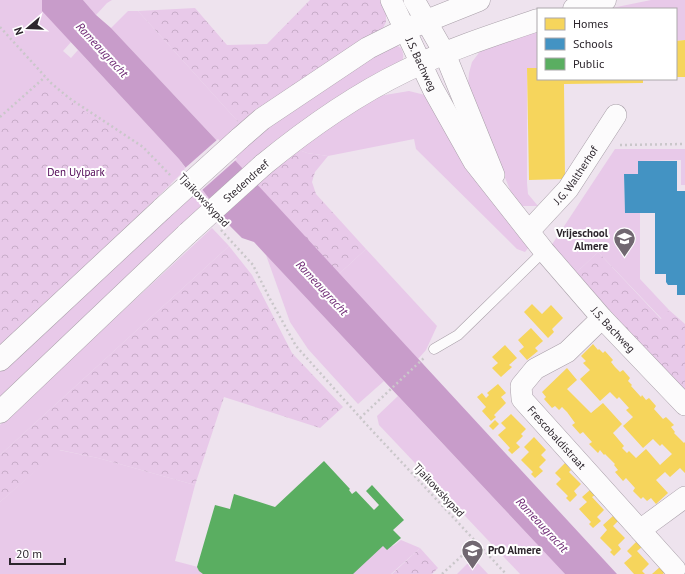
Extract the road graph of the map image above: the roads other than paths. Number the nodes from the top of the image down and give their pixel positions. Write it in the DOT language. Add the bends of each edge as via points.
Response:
graph roads {
  1 [pos="391,0"];
  2 [pos="414,0"];
  3 [pos="479,0"];
  4 [pos="605,0"];
  5 [pos="577,8"];
  6 [pos="537,20"];
  7 [pos="425,22"];
  8 [pos="404,30"];
  9 [pos="445,54"];
  10 [pos="422,64"];
  11 [pos="616,115"];
  12 [pos="503,199"];
  13 [pos="529,231"];
  14 [pos="544,251"];
  15 [pos="602,318"];
  16 [pos="434,348"];
  17 [pos="0,360"];
  18 [pos="685,405"];
  19 [pos="0,412"];
  20 [pos="685,497"];
  21 [pos="640,530"];
  22 [pos="675,569"];
  1 -- 8 [label="street, J.S. Bachweg"];
  2 -- 7 [label="street, J.S. Bachweg"];
  3 -- 7 [label="main road"];
  4 -- 5 [label="main road"];
  6 -- 9 [label="main road, Stedendreef"];
  7 -- 8 [label="main road"];
  7 -- 9 [label="street, J.S. Bachweg"];
  8 -- 10 [label="street, J.S. Bachweg"];
  8 -- 17 [label="main road, bridge" via="368,48 262,119"];
  9 -- 10 [label="main road, Stedendreef"];
  9 -- 12 [label="street, J.S. Bachweg"];
  10 -- 12 [label="street, J.S. Bachweg" via="433,89 474,162"];
  10 -- 19 [label="main road, Stedendreef, bridge" via="352,100 296,138 263,165"];
  11 -- 13 [label="street, J.G. Waltherhof" via="568,189"];
  12 -- 13 [label="street, J.S. Bachweg"];
  13 -- 14 [label="street, J.S. Bachweg"];
  14 -- 15 [label="street, J.S. Bachweg"];
  14 -- 16 [label="lane" via="458,335"];
  15 -- 18 [label="street, J.S. Bachweg"];
  15 -- 21 [label="street, Frescobaldistraat" via="567,352 535,369 521,386 522,399"];
  20 -- 21 [label="street"];
  21 -- 22 [label="street, Frescobaldistraat"];
}
